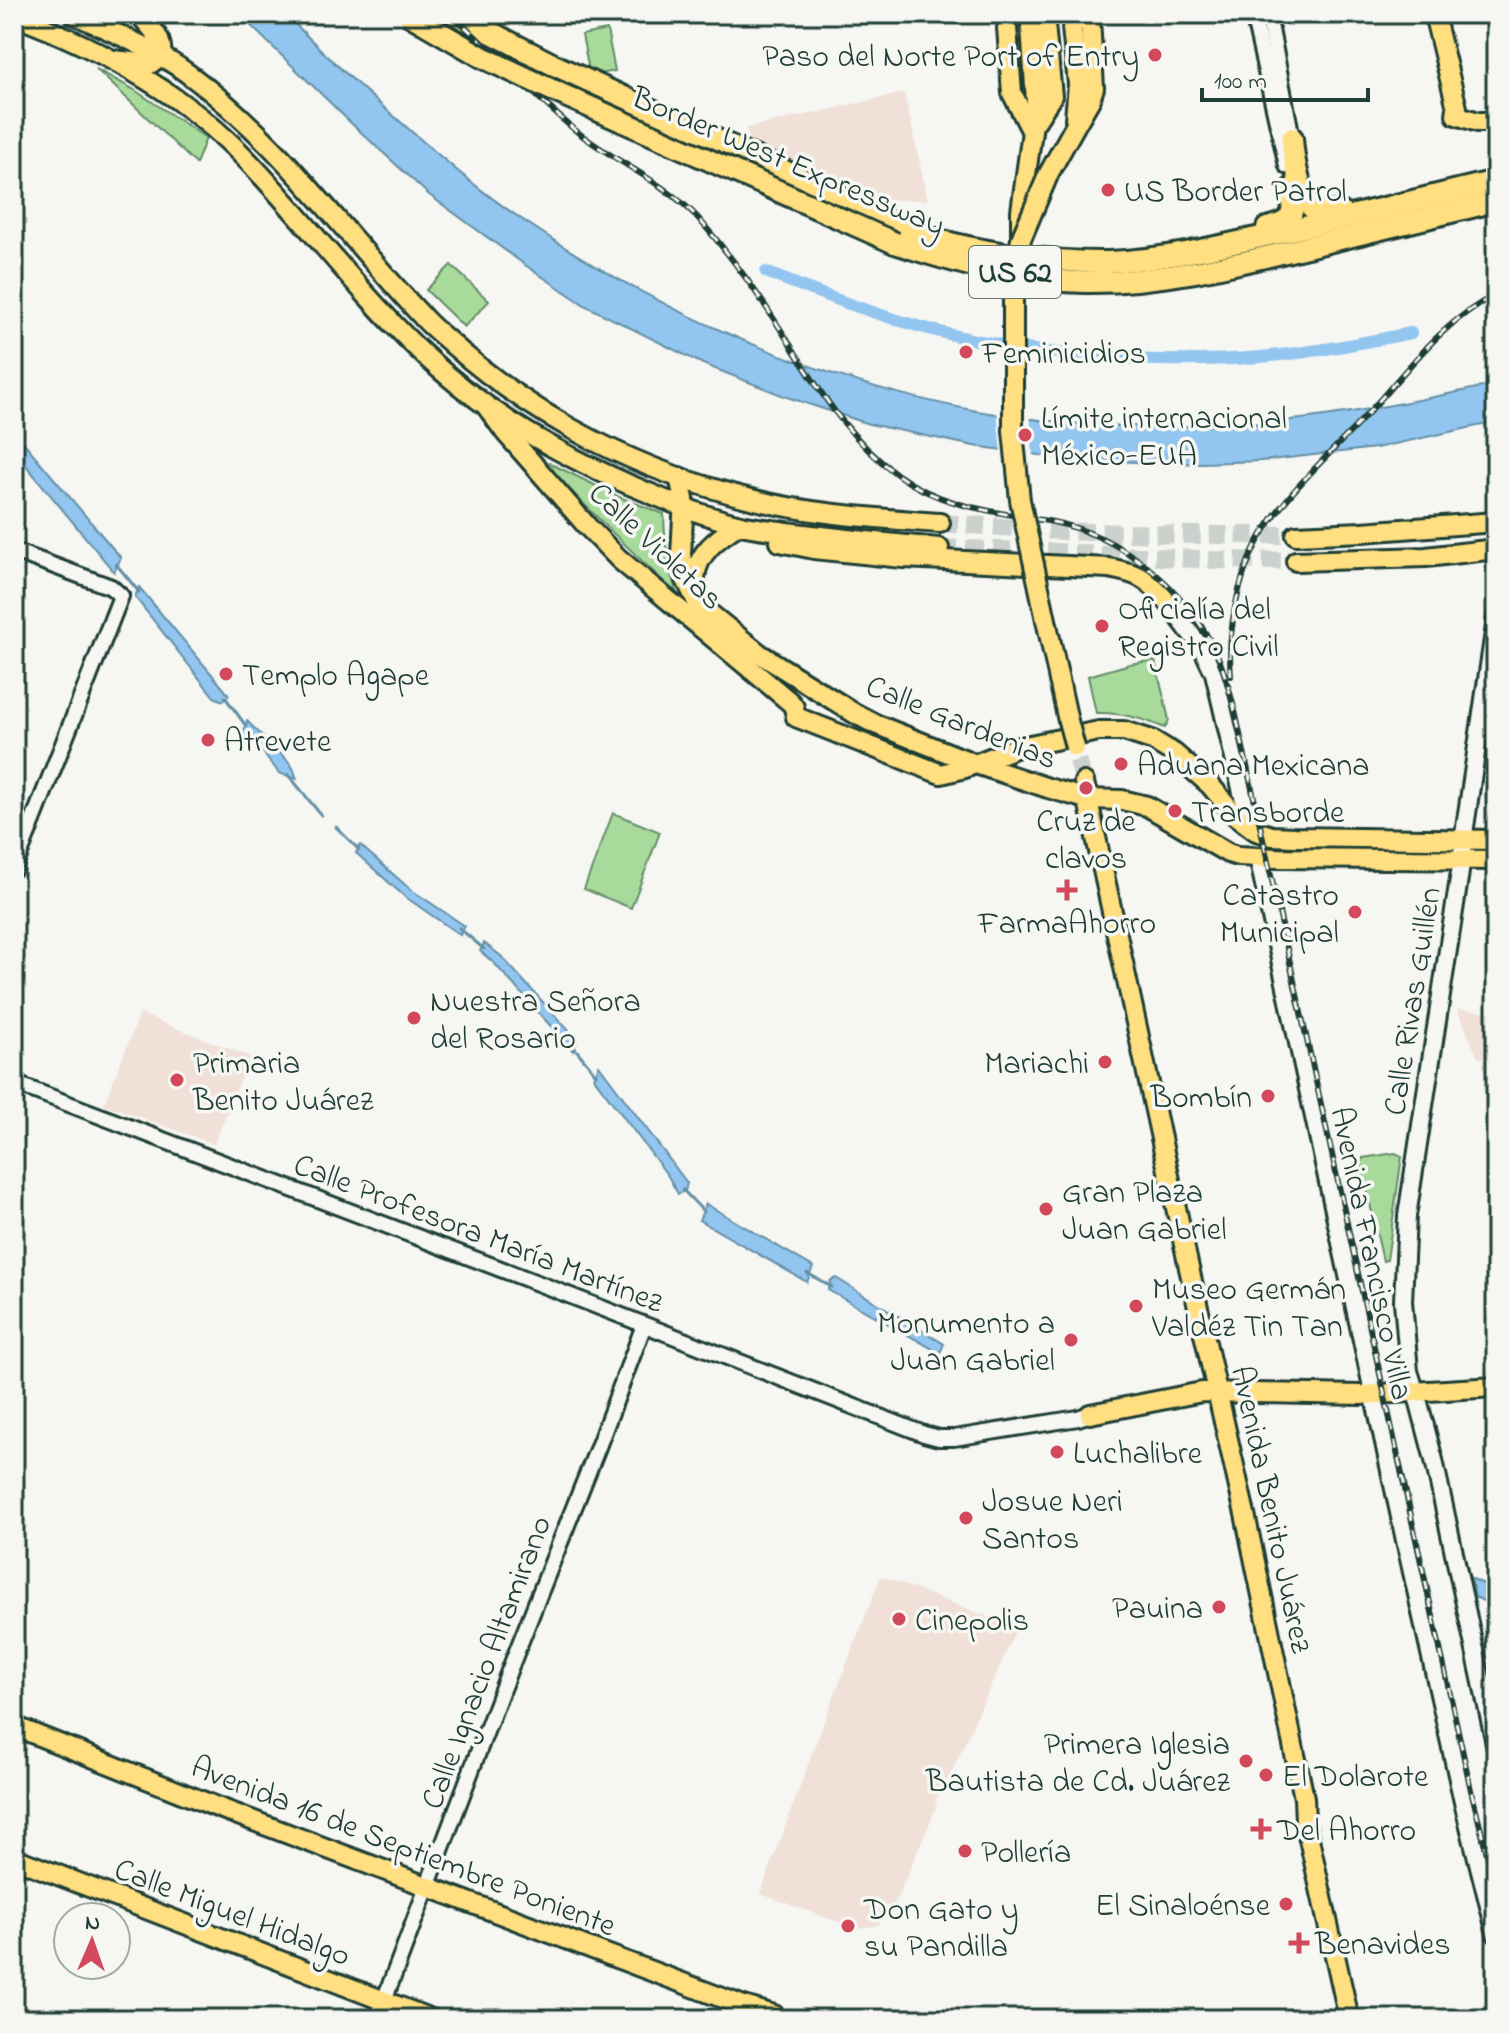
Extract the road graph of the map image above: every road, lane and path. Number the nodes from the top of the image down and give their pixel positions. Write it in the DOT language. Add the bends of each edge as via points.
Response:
graph roads {
  1 [pos="74,14"];
  2 [pos="139,14"];
  3 [pos="408,14"];
  4 [pos="455,14"];
  5 [pos="1253,14"];
  6 [pos="1268,14"];
  7 [pos="1434,14"];
  8 [pos="14,16"];
  9 [pos="1083,19"];
  10 [pos="161,56"];
  11 [pos="113,60"];
  12 [pos="1496,122"];
  13 [pos="1075,126"];
  14 [pos="1292,138"];
  15 [pos="1496,174"];
  16 [pos="1496,181"];
  17 [pos="1291,189"];
  18 [pos="1496,201"];
  19 [pos="896,234"];
  20 [pos="1021,239"];
  21 [pos="1106,262"];
  22 [pos="485,405"];
  23 [pos="679,477"];
  24 [pos="684,508"];
  25 [pos="1496,522"];
  26 [pos="940,523"];
  27 [pos="742,525"];
  28 [pos="1296,535"];
  29 [pos="939,548"];
  30 [pos="1496,549"];
  31 [pos="14,551"];
  32 [pos="1296,561"];
  33 [pos="1164,598"];
  34 [pos="698,604"];
  35 [pos="1496,619"];
  36 [pos="796,717"];
  37 [pos="1077,754"];
  38 [pos="976,764"];
  39 [pos="1085,790"];
  40 [pos="1250,827"];
  41 [pos="1463,839"];
  42 [pos="1496,840"];
  43 [pos="1267,858"];
  44 [pos="1461,860"];
  45 [pos="1496,860"];
  46 [pos="14,869"];
  47 [pos="14,1083"];
  48 [pos="644,1325"];
  49 [pos="1496,1387"];
  50 [pos="1217,1391"];
  51 [pos="1416,1392"];
  52 [pos="1373,1394"];
  53 [pos="1090,1414"];
  54 [pos="14,1726"];
  55 [pos="1496,1748"];
  56 [pos="14,1858"];
  57 [pos="428,1888"];
  58 [pos="1496,1934"];
  59 [pos="381,2010"];
  60 [pos="1348,2014"];
  61 [pos="774,2015"];
  62 [pos="431,2019"];
  1 -- 10 [label="main road"];
  2 -- 10 [label="main road" via="161,41"];
  3 -- 19 [label="highway, Border West Expressway, bridge" via="524,77"];
  4 -- 19 [label="highway, Border West Expressway" via="861,206"];
  5 -- 17 [label="street"];
  6 -- 14 [label="street"];
  7 -- 12 [label="main road" via="1456,115"];
  8 -- 11 [label="main road"];
  9 -- 13 [label="main road, US 62" via="1094,88"];
  10 -- 11 [label="main road" via="150,64"];
  10 -- 23 [label="main road" via="254,129 422,317 467,357 555,420"];
  11 -- 22 [label="main road" via="220,134 389,320"];
  13 -- 20 [label="main road, US 62, bridge"];
  13 -- 20 [label="main road, US 62" via="1063,92 1057,29 1030,26 1036,102"];
  14 -- 15 [label="highway" via="1305,197 1320,212"];
  16 -- 21 [label="highway, Border West Expressway" via="1206,249"];
  17 -- 21 [label="highway" via="1293,213 1279,225"];
  18 -- 19 [label="highway, Border West Expressway" via="1209,270 1123,281 1002,272 932,256"];
  19 -- 21 [label="highway, Border West Expressway" via="1045,259"];
  20 -- 37 [label="main road, US 62, bridge" via="1013,295 1013,431 1023,514"];
  22 -- 24 [label="main road" via="583,464"];
  22 -- 36 [label="main road, Calle Violetas" via="619,559 780,693"];
  23 -- 24 [label="main road, Calle Gardenias"];
  23 -- 26 [label="main road" via="797,508"];
  24 -- 27 [label="main road"];
  24 -- 34 [label="main road, Calle Gardenias" via="682,565"];
  25 -- 28 [label="main road"];
  27 -- 29 [label="main road"];
  27 -- 33 [label="main road" via="761,536 814,549 1109,568 1147,580"];
  27 -- 34 [label="main road" via="700,559 695,578"];
  30 -- 32 [label="main road"];
  31 -- 46 [label="street" via="111,587 121,596"];
  33 -- 40 [label="main road, Avenida Francisco Villa" via="1214,673"];
  34 -- 38 [label="main road, Calle Gardenias" via="760,654 854,713"];
  35 -- 41 [label="main road, Calle Rivas Guillén"];
  36 -- 38 [label="main road, Calle Gardenias" via="941,774"];
  38 -- 39 [label="main road, Calle Gardenias" via="1048,788"];
  38 -- 40 [label="main road" via="1015,748 1099,731 1137,734 1175,754"];
  39 -- 43 [label="main road, Calle Gardenias" via="1147,806 1228,853"];
  39 -- 50 [label="main road, Avenida Benito Juárez"];
  40 -- 41 [label="main road" via="1272,836"];
  40 -- 43 [label="main road, Avenida Francisco Villa"];
  41 -- 42 [label="main road"];
  41 -- 44 [label="main road, Calle Rivas Guillén"];
  43 -- 44 [label="main road, Calle Gardenias"];
  43 -- 52 [label="main road, Avenida Francisco Villa"];
  44 -- 45 [label="main road, Calle Gardenias"];
  44 -- 51 [label="main road, Calle Rivas Guillén" via="1407,1216 1403,1301"];
  47 -- 48 [label="street, Calle Profesora María Martínez"];
  48 -- 53 [label="street, Calle Profesora María Martínez" via="939,1438"];
  48 -- 57 [label="street, Calle Ignacio Altamirano"];
  49 -- 51 [label="main road"];
  50 -- 52 [label="main road"];
  50 -- 53 [label="main road"];
  50 -- 60 [label="main road, Avenida Benito Juárez"];
  51 -- 52 [label="main road"];
  51 -- 55 [label="main road, Avenida Francisco Villa"];
  52 -- 58 [label="main road, Avenida Francisco Villa"];
  54 -- 57 [label="main road, Avenida 16 de Septiembre Poniente"];
  56 -- 59 [label="main road, Calle Miguel Hidalgo"];
  57 -- 59 [label="street, Calle Ignacio Altamirano"];
  57 -- 61 [label="main road, Avenida 16 de Septiembre Poniente"];
  59 -- 62 [label="main road, Calle Miguel Hidalgo"];
}
